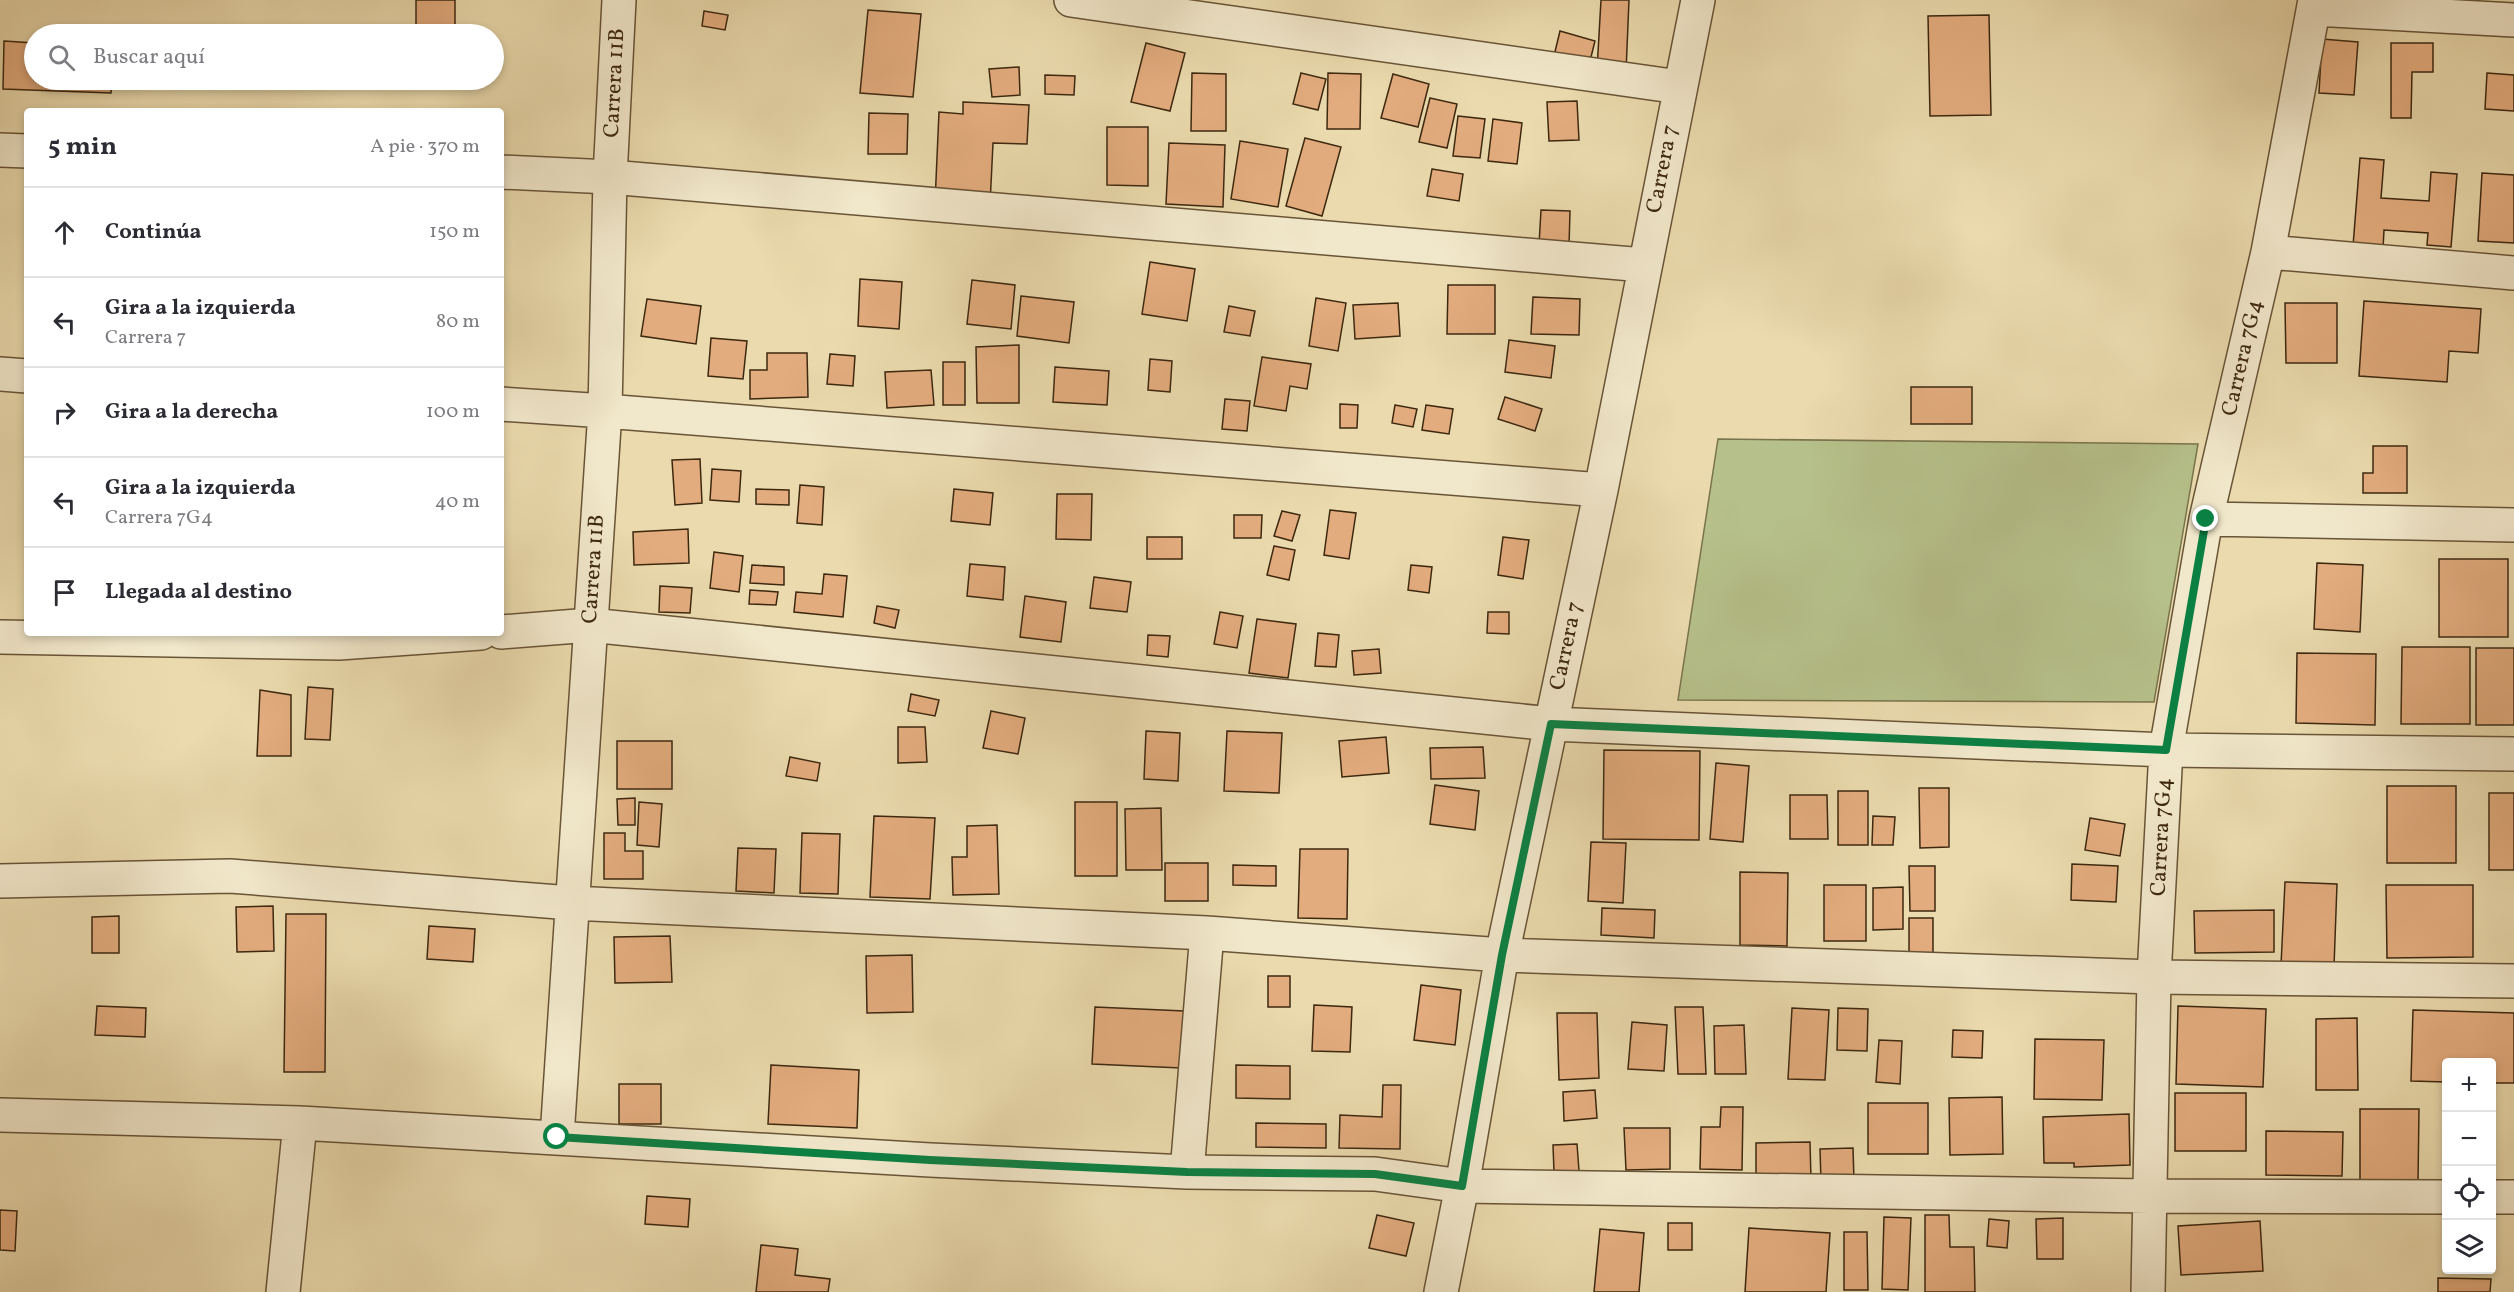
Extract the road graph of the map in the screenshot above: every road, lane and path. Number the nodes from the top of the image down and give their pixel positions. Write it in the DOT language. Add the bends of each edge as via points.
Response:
graph roads {
  1 [pos="619,0"];
  2 [pos="1071,0"];
  3 [pos="1698,0"];
  4 [pos="2314,4"];
  5 [pos="2514,20"];
  6 [pos="1679,87"];
  7 [pos="0,150"];
  8 [pos="24,152"];
  9 [pos="504,172"];
  10 [pos="610,177"];
  11 [pos="2268,252"];
  12 [pos="1644,265"];
  13 [pos="2514,273"];
  14 [pos="0,374"];
  15 [pos="24,376"];
  16 [pos="504,405"];
  17 [pos="605,411"];
  18 [pos="1600,490"];
  19 [pos="2206,519"];
  20 [pos="2514,525"];
  21 [pos="590,625"];
  22 [pos="504,632"];
  23 [pos="438,636"];
  24 [pos="0,637"];
  25 [pos="1551,724"];
  26 [pos="2166,750"];
  27 [pos="2514,754"];
  28 [pos="0,881"];
  29 [pos="571,903"];
  30 [pos="1207,933"];
  31 [pos="1502,955"];
  32 [pos="2154,977"];
  33 [pos="2514,981"];
  34 [pos="0,1115"];
  35 [pos="300,1123"];
  36 [pos="557,1137"];
  37 [pos="1187,1172"];
  38 [pos="1462,1186"];
  39 [pos="2149,1196"];
  40 [pos="2442,1197"];
  41 [pos="2496,1197"];
  42 [pos="2514,1197"];
  43 [pos="283,1292"];
  44 [pos="1441,1292"];
  45 [pos="2148,1292"];
  1 -- 10 [label="street, Carrera 11B"];
  2 -- 6 [label="street"];
  3 -- 6 [label="street, Carrera 7"];
  4 -- 5 [label="street"];
  4 -- 11 [label="street, Carrera 7G4"];
  6 -- 12 [label="street, Carrera 7"];
  7 -- 8 [label="street"];
  9 -- 10 [label="street"];
  10 -- 12 [label="street"];
  10 -- 17 [label="street, Carrera 11B"];
  11 -- 13 [label="street"];
  11 -- 19 [label="street, Carrera 7G4"];
  12 -- 18 [label="street, Carrera 7"];
  14 -- 15 [label="street"];
  16 -- 17 [label="street"];
  17 -- 18 [label="street"];
  17 -- 21 [label="street, Carrera 11B"];
  18 -- 25 [label="street, Carrera 7"];
  19 -- 20 [label="street"];
  19 -- 26 [label="street, Carrera 7G4"];
  21 -- 22 [label="street"];
  21 -- 25 [label="street"];
  21 -- 29 [label="street, Carrera 11B"];
  23 -- 24 [label="street" via="339,643"];
  25 -- 26 [label="street"];
  25 -- 31 [label="street, Carrera 7"];
  26 -- 27 [label="street"];
  26 -- 32 [label="street, Carrera 7G4"];
  28 -- 29 [label="street" via="230,876"];
  29 -- 30 [label="street"];
  29 -- 36 [label="street, Carrera 11B"];
  30 -- 31 [label="street"];
  30 -- 37 [label="street"];
  31 -- 32 [label="street"];
  31 -- 38 [label="street, Carrera 7"];
  32 -- 33 [label="street"];
  32 -- 39 [label="street, Carrera 7G4"];
  34 -- 35 [label="street"];
  35 -- 36 [label="street"];
  35 -- 43 [label="street"];
  36 -- 37 [label="street"];
  37 -- 38 [label="street" via="1375,1174"];
  38 -- 39 [label="street"];
  38 -- 44 [label="street, Carrera 7"];
  39 -- 40 [label="street"];
  39 -- 45 [label="street, Carrera 7G4"];
  41 -- 42 [label="street"];
}
